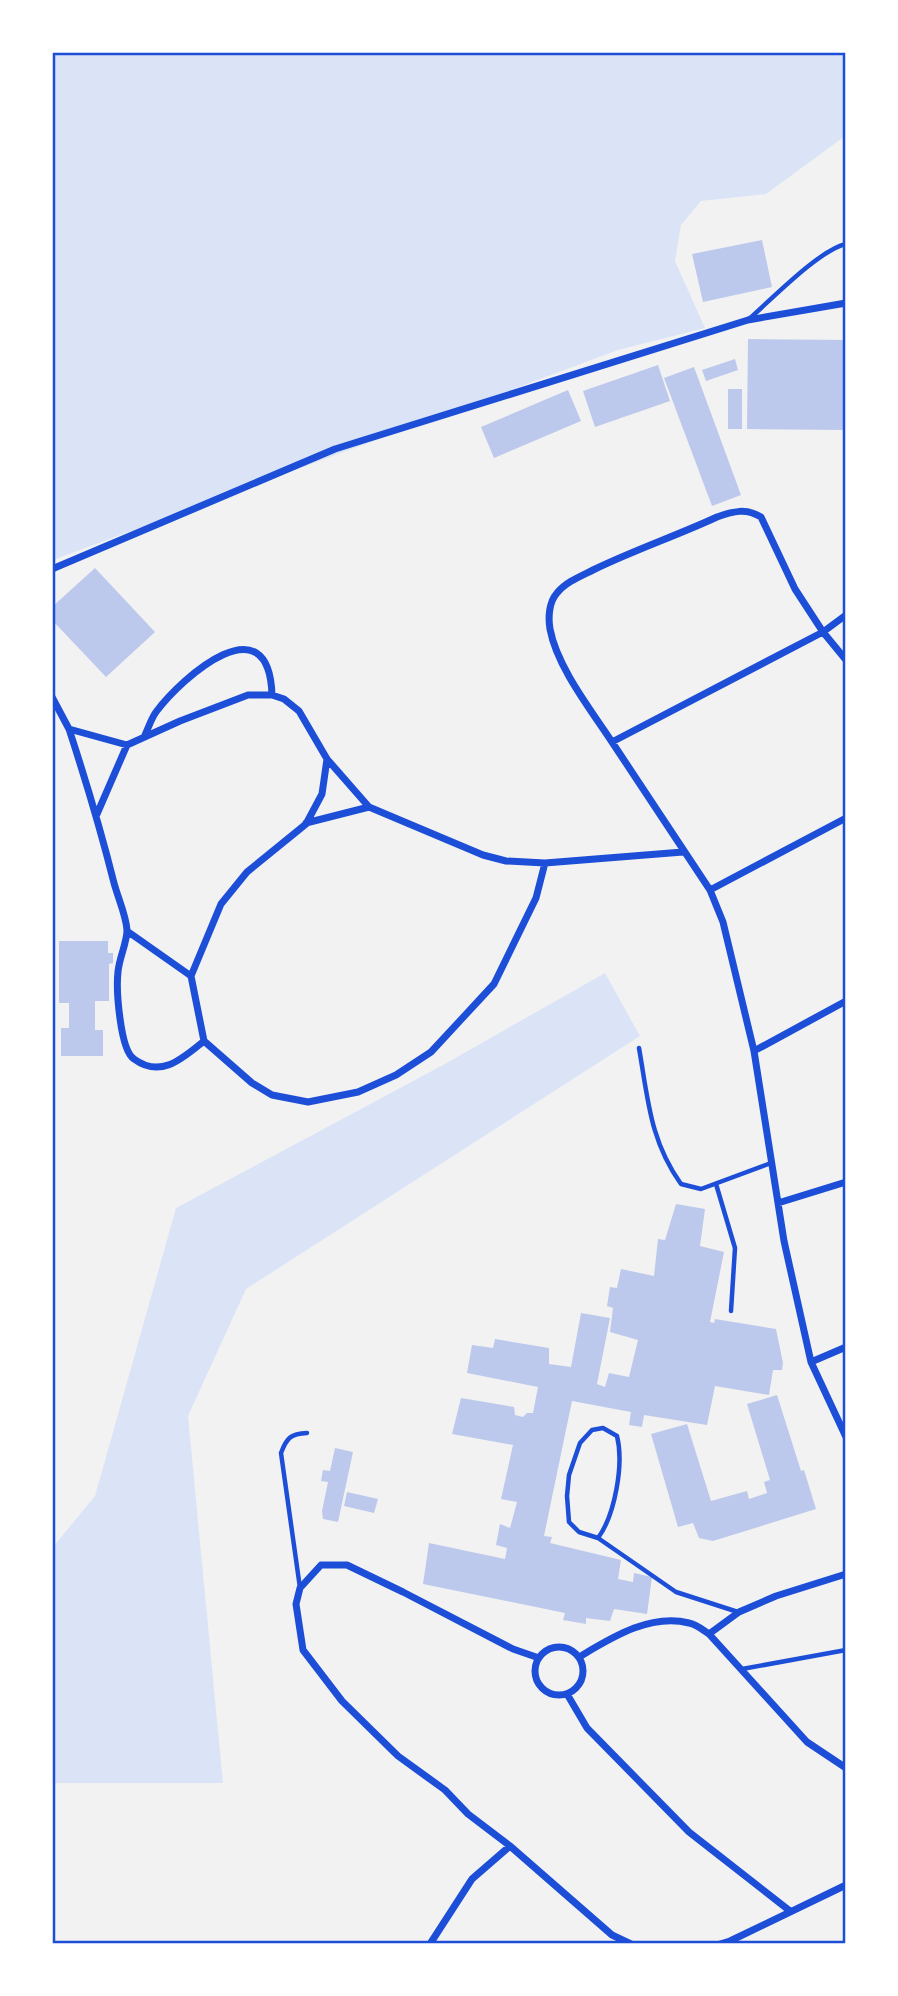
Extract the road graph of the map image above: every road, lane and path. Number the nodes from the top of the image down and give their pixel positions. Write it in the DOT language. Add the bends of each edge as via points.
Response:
graph roads {
  1 [pos="845,244"];
  2 [pos="845,303"];
  3 [pos="748,320"];
  4 [pos="52,569"];
  5 [pos="845,615"];
  6 [pos="822,632"];
  7 [pos="845,660"];
  8 [pos="272,695"];
  9 [pos="52,697"];
  10 [pos="69,729"];
  11 [pos="144,737"];
  12 [pos="611,742"];
  13 [pos="127,745"];
  14 [pos="327,759"];
  15 [pos="369,807"];
  16 [pos="97,815"];
  17 [pos="845,818"];
  18 [pos="306,824"];
  19 [pos="683,852"];
  20 [pos="545,863"];
  21 [pos="710,890"];
  22 [pos="127,931"];
  23 [pos="191,976"];
  24 [pos="845,1001"];
  25 [pos="204,1041"];
  26 [pos="639,1048"];
  27 [pos="754,1051"];
  28 [pos="772,1163"];
  29 [pos="845,1182"];
  30 [pos="716,1184"];
  31 [pos="778,1203"];
  32 [pos="730,1311"];
  33 [pos="845,1347"];
  34 [pos="811,1362"];
  35 [pos="307,1433"];
  36 [pos="845,1437"];
  37 [pos="598,1538"];
  38 [pos="845,1574"];
  39 [pos="300,1588"];
  40 [pos="739,1612"];
  41 [pos="709,1634"];
  42 [pos="845,1650"];
  43 [pos="579,1657"];
  44 [pos="539,1658"];
  45 [pos="742,1669"];
  46 [pos="567,1694"];
  47 [pos="845,1768"];
  48 [pos="510,1846"];
  49 [pos="845,1885"];
  50 [pos="790,1911"];
  51 [pos="430,1944"];
  52 [pos="631,1944"];
  53 [pos="720,1944"];
  1 -- 3 [label="lane" via="814,262"];
  2 -- 3 [label="street"];
  3 -- 4 [label="street" via="335,449"];
  5 -- 6 [label="street"];
  6 -- 7 [label="street"];
  6 -- 12 [label="street"];
  6 -- 12 [label="street" via="795,589 761,517 752,511 717,517 569,583 551,604 551,631 568,673"];
  8 -- 11 [label="street" via="248,695"];
  8 -- 11 [label="street" via="266,660 243,649 231,650 203,666 172,695 155,713"];
  8 -- 14 [label="street" via="299,711"];
  9 -- 10 [label="street"];
  10 -- 13 [label="street"];
  10 -- 16 [label="street"];
  11 -- 13 [label="street"];
  12 -- 19 [label="street"];
  13 -- 16 [label="street"];
  14 -- 15 [label="street"];
  14 -- 18 [label="street" via="322,793"];
  15 -- 18 [label="street"];
  15 -- 20 [label="street" via="482,855"];
  16 -- 22 [label="street"];
  17 -- 21 [label="street"];
  18 -- 23 [label="street" via="247,872 221,904"];
  19 -- 20 [label="street"];
  19 -- 21 [label="street"];
  20 -- 25 [label="street" via="536,898 494,984 431,1052 396,1075 358,1092 308,1101 272,1095"];
  21 -- 27 [label="street" via="732,956"];
  22 -- 23 [label="street"];
  22 -- 25 [label="street" via="118,996 132,1059 164,1068"];
  23 -- 25 [label="street"];
  24 -- 27 [label="street"];
  26 -- 30 [label="lane" via="655,1138 669,1167 681,1184 701,1189"];
  27 -- 28 [label="street"];
  28 -- 30 [label="lane"];
  28 -- 31 [label="street"];
  29 -- 31 [label="street"];
  30 -- 32 [label="lane" via="735,1248"];
  31 -- 34 [label="street"];
  33 -- 34 [label="street"];
  34 -- 36 [label="street"];
  35 -- 39 [label="lane" via="286,1438 281,1453"];
  37 -- 37 [label="lane" via="579,1532 569,1522 567,1496 580,1443 592,1430 603,1428 617,1436 621,1451 612,1508"];
  37 -- 40 [label="lane" via="676,1592"];
  38 -- 40 [label="street"];
  39 -- 44 [label="street" via="321,1565 347,1565"];
  39 -- 48 [label="street" via="296,1604 303,1650 342,1701 398,1756"];
  40 -- 41 [label="street"];
  41 -- 43 [label="street" via="691,1623 664,1620 621,1633"];
  41 -- 45 [label="street"];
  42 -- 45 [label="lane"];
  43 -- 44 [label="street" via="566,1648 551,1648"];
  43 -- 46 [label="street" via="583,1671 579,1685"];
  44 -- 46 [label="street" via="535,1669 544,1690"];
  45 -- 47 [label="street" via="807,1742"];
  46 -- 50 [label="street" via="587,1728 689,1832"];
  48 -- 51 [label="street" via="472,1880"];
  48 -- 52 [label="street" via="612,1935"];
  49 -- 50 [label="street"];
  50 -- 53 [label="street"];
}
